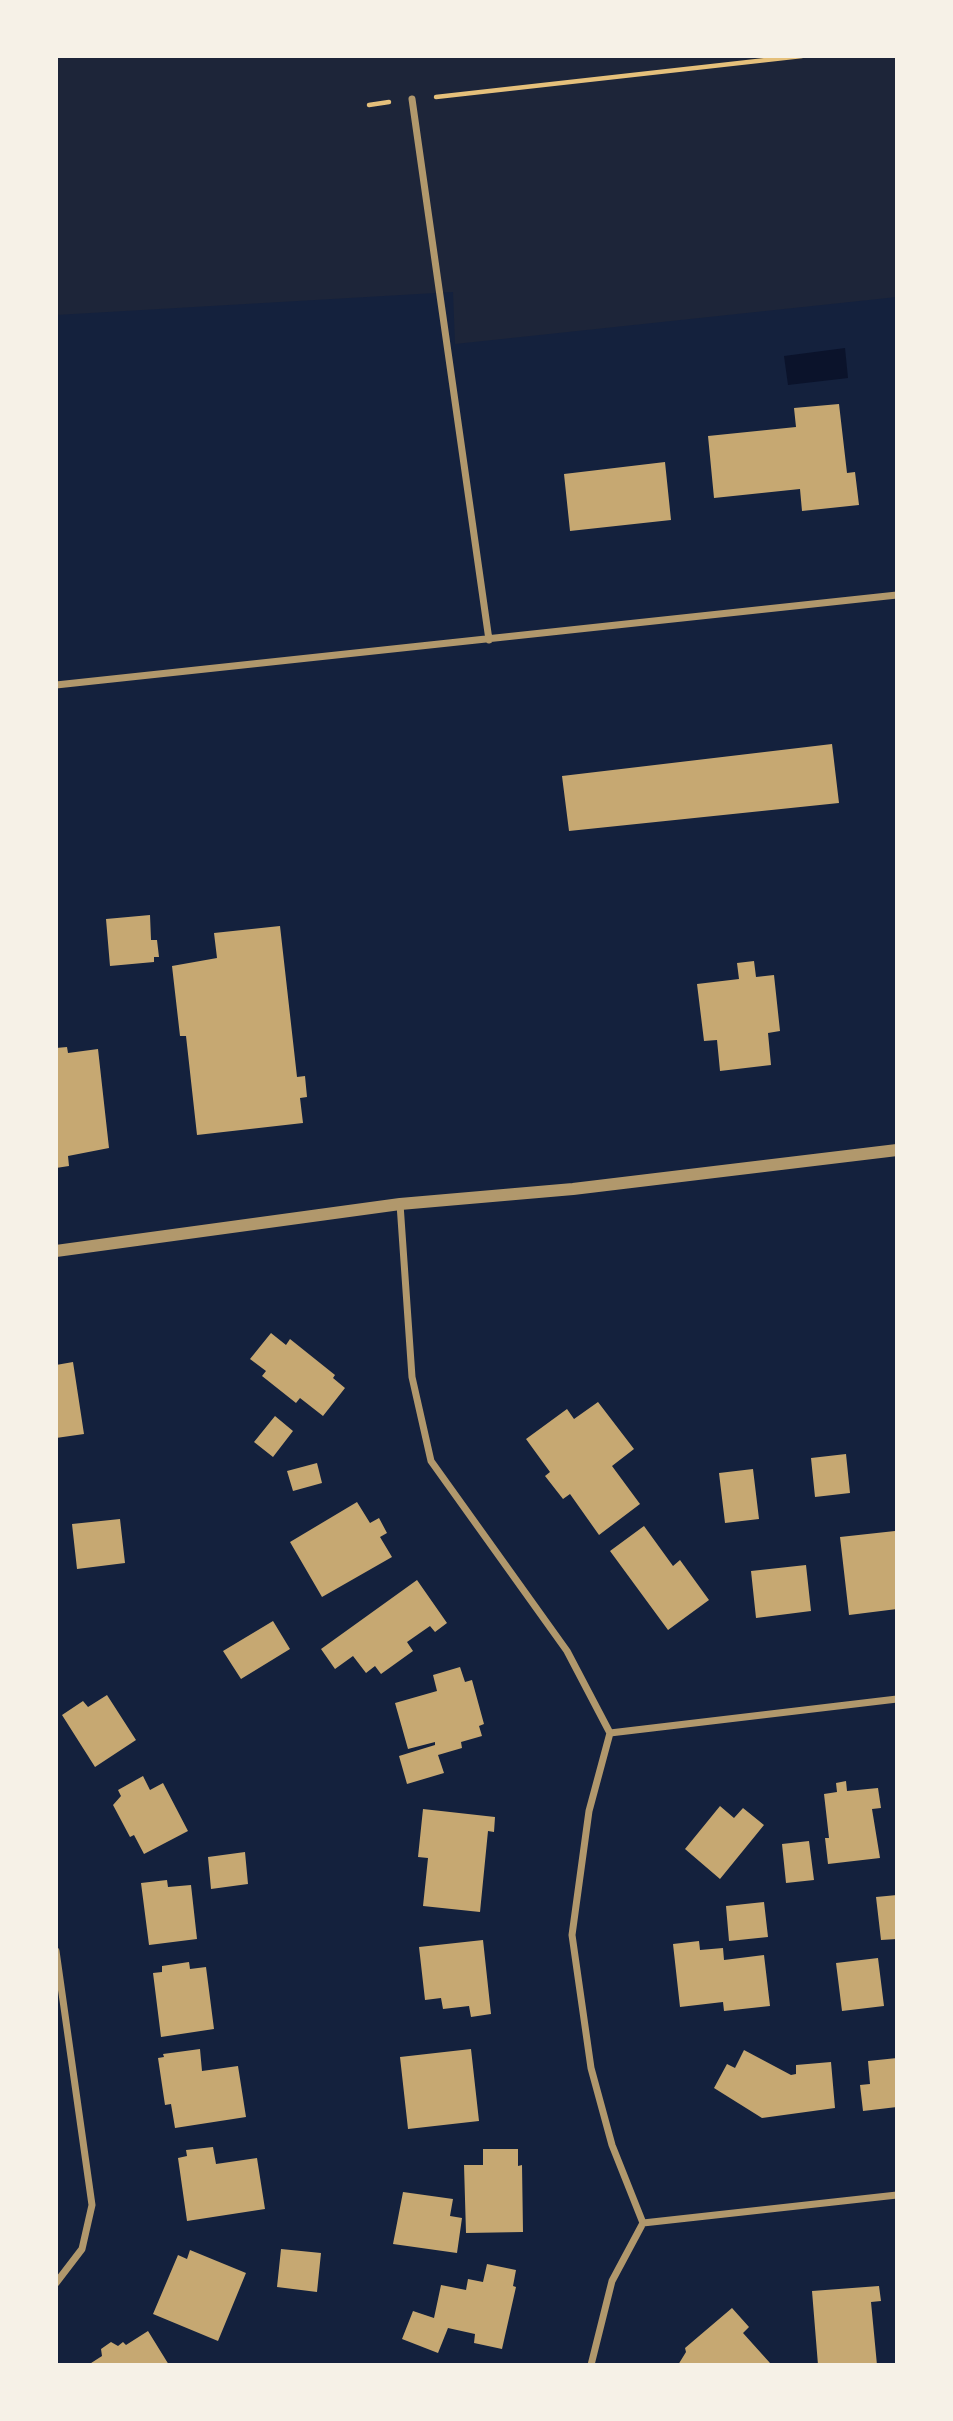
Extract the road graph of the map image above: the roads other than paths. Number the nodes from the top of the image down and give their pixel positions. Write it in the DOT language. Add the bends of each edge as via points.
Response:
graph roads {
  1 [pos="412,99"];
  2 [pos="897,595"];
  3 [pos="489,640"];
  4 [pos="56,685"];
  5 [pos="897,1150"];
  6 [pos="400,1204"];
  7 [pos="56,1251"];
  8 [pos="897,1699"];
  9 [pos="610,1733"];
  10 [pos="56,1951"];
  11 [pos="897,2195"];
  12 [pos="643,2223"];
  13 [pos="56,2283"];
  14 [pos="591,2365"];
  1 -- 3 [label="street"];
  2 -- 3 [label="street"];
  3 -- 4 [label="street"];
  5 -- 6 [label="street" via="573,1189"];
  6 -- 7 [label="street"];
  6 -- 9 [label="street" via="412,1377 431,1461 567,1651"];
  8 -- 9 [label="street"];
  9 -- 12 [label="street" via="589,1811 572,1935 591,2068 612,2145"];
  10 -- 13 [label="street" via="92,2205 82,2249"];
  11 -- 12 [label="street"];
  12 -- 14 [label="street" via="612,2281"];
}
